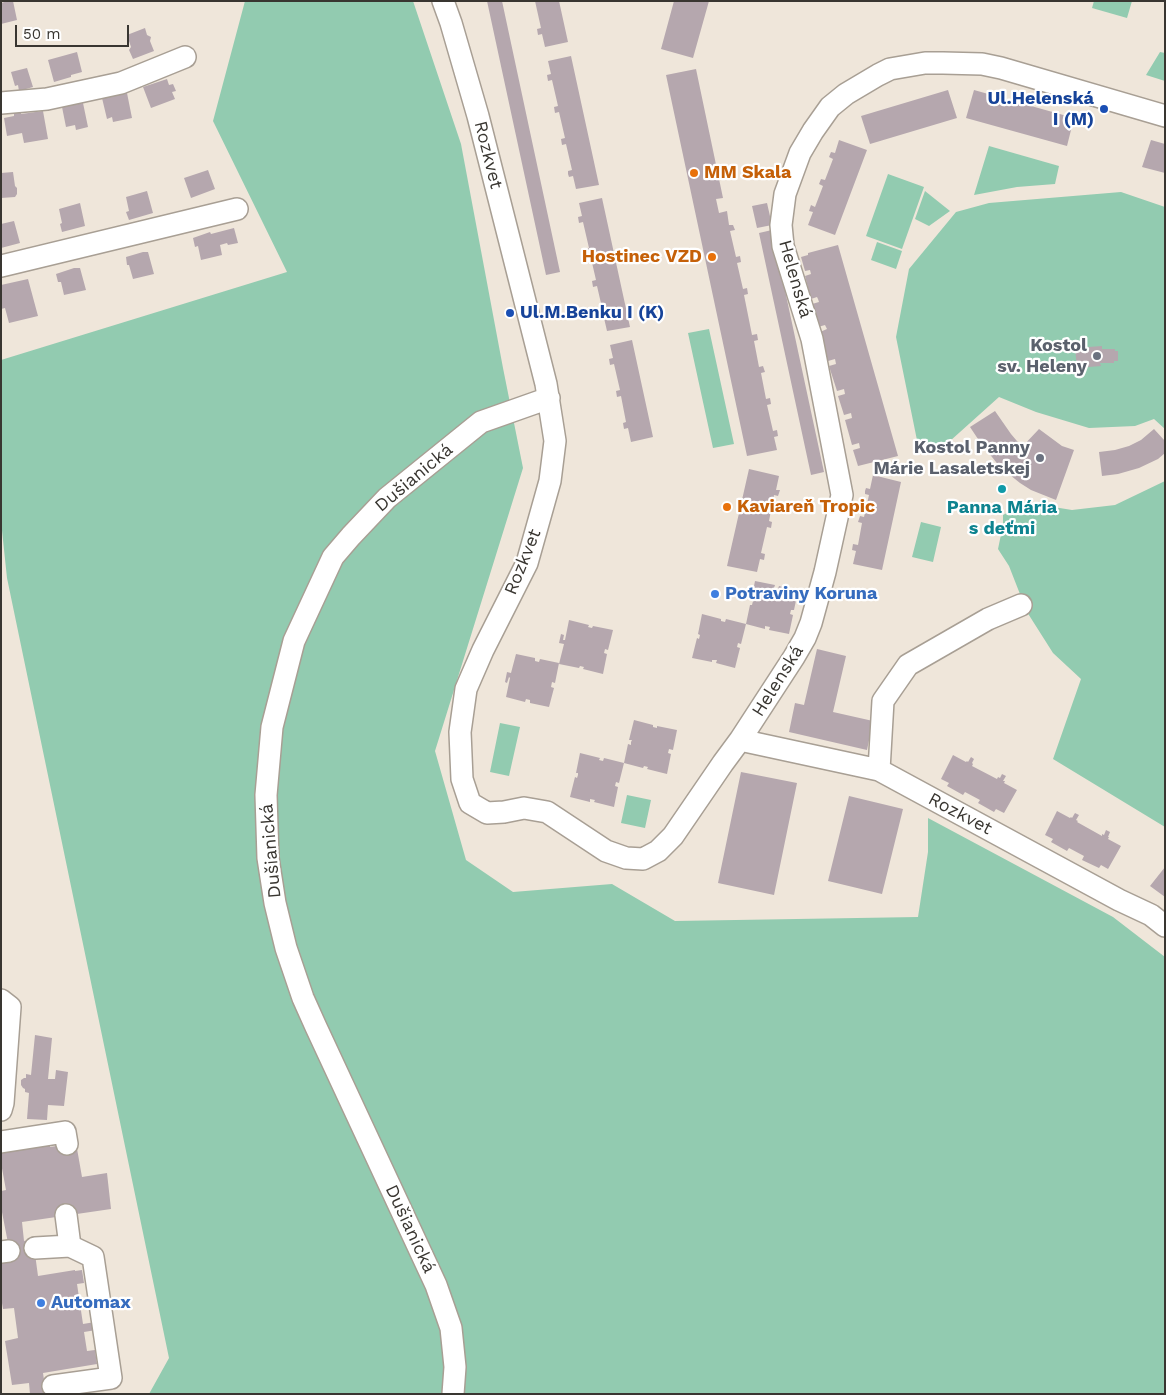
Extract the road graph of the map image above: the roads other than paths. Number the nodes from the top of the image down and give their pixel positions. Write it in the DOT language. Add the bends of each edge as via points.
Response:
graph roads {
  1 [pos="443,1"];
  2 [pos="185,57"];
  3 [pos="1,103"];
  4 [pos="1165,116"];
  5 [pos="237,209"];
  6 [pos="1,266"];
  7 [pos="549,398"];
  8 [pos="1021,605"];
  9 [pos="734,748"];
  10 [pos="879,770"];
  11 [pos="1165,926"];
  12 [pos="1,1000"];
  13 [pos="1,1110"];
  14 [pos="1,1142"];
  15 [pos="67,1144"];
  16 [pos="66,1215"];
  17 [pos="70,1246"];
  18 [pos="35,1248"];
  19 [pos="53,1386"];
  20 [pos="453,1394"];
  1 -- 7 [label="street, Rozkvet" via="478,116"];
  2 -- 3 [label="street" via="121,83 47,99"];
  4 -- 9 [label="street, Helenská" via="1001,68 982,64 925,63 890,69 846,94 830,107 812,131 785,194 782,246 812,339 842,495 825,572 805,638"];
  5 -- 6 [label="street"];
  7 -- 9 [label="street, Rozkvet" via="555,441 550,481 538,527 527,562 466,689 460,732 462,779 470,803 486,813 524,808 547,812 606,851 626,858 643,859 658,851 673,836"];
  7 -- 20 [label="street, Dušianická" via="481,422 387,498 333,557 294,640 272,727 266,795 268,858 286,948 316,1027 436,1284 451,1328 455,1366"];
  8 -- 10 [label="street" via="988,619 908,665 883,701"];
  9 -- 10 [label="street, Rozkvet"];
  10 -- 11 [label="street, Rozkvet" via="1151,915"];
  12 -- 13 [label="street" via="10,1007"];
  14 -- 15 [label="street" via="65,1132"];
  16 -- 17 [label="street"];
  17 -- 18 [label="street"];
  17 -- 19 [label="street" via="92,1257 111,1378"];
}
